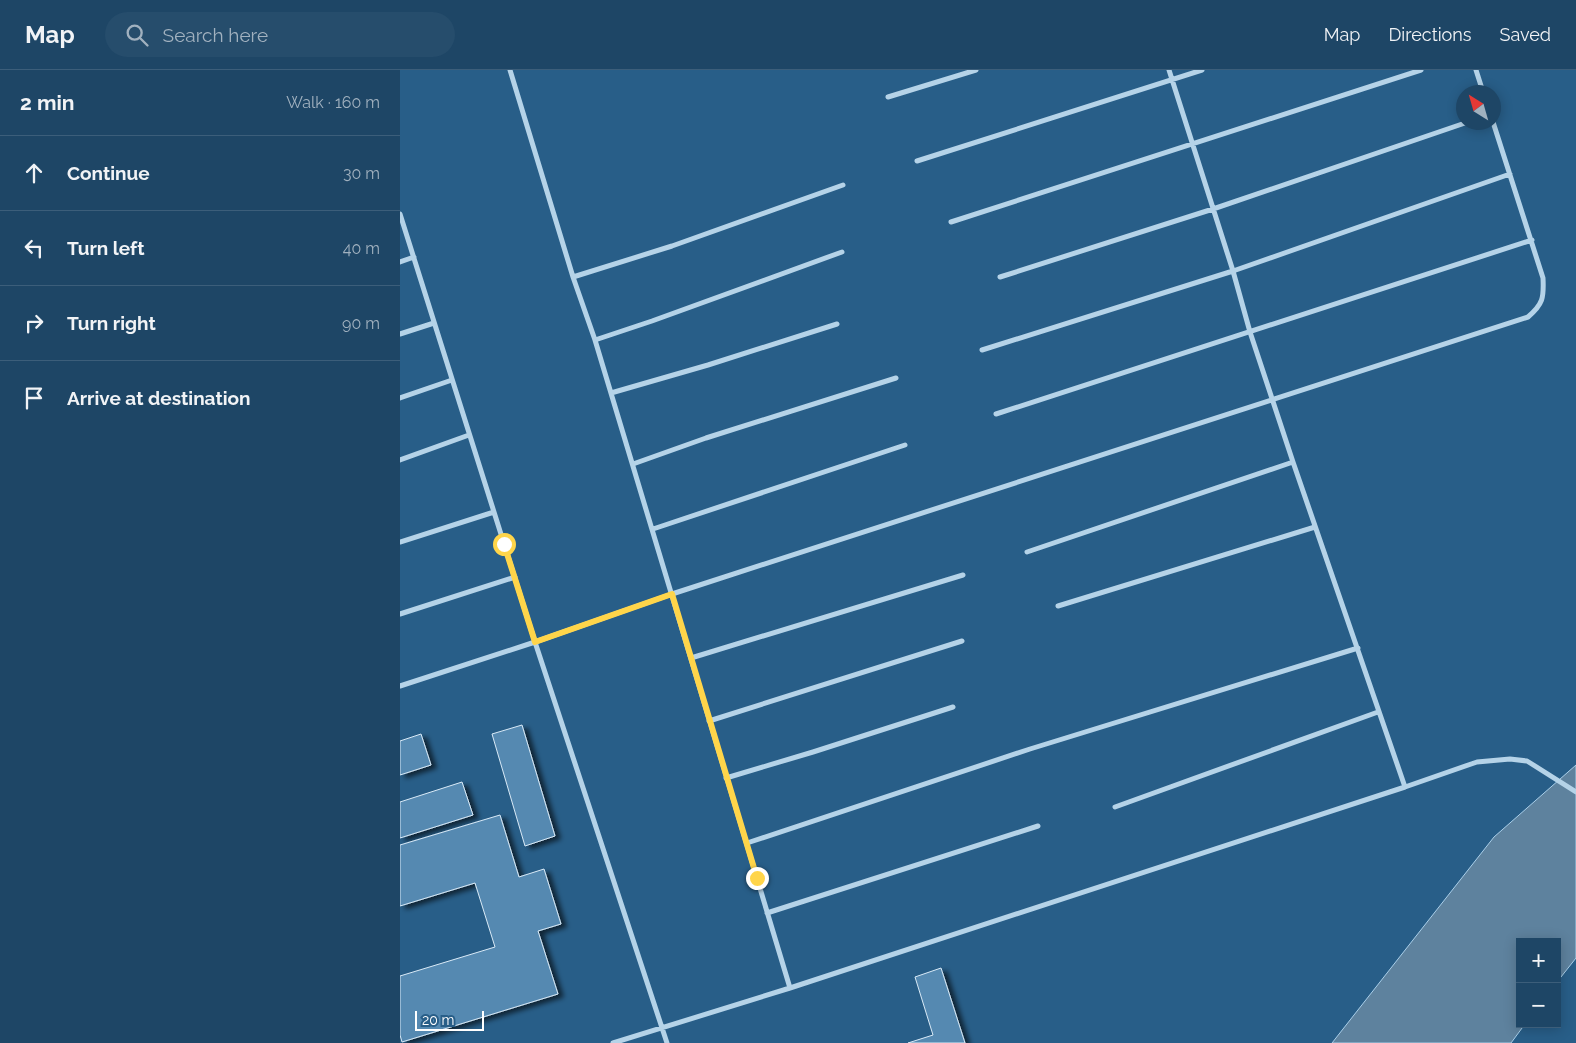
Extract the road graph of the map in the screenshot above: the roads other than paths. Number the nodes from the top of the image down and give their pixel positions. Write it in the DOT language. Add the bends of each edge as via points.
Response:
graph roads {
  1 [pos="510,70"];
  2 [pos="976,70"];
  3 [pos="1169,70"];
  4 [pos="1202,70"];
  5 [pos="1422,70"];
  6 [pos="1476,70"];
  7 [pos="1172,79"];
  8 [pos="1481,85"];
  9 [pos="888,97"];
  10 [pos="1456,126"];
  11 [pos="1496,130"];
  12 [pos="1192,145"];
  13 [pos="917,161"];
  14 [pos="1510,174"];
  15 [pos="844,185"];
  16 [pos="1213,209"];
  17 [pos="400,214"];
  18 [pos="950,222"];
  19 [pos="1532,240"];
  20 [pos="842,252"];
  21 [pos="414,257"];
  22 [pos="400,262"];
  23 [pos="1233,271"];
  24 [pos="574,277"];
  25 [pos="1000,277"];
  26 [pos="434,323"];
  27 [pos="837,324"];
  28 [pos="1250,332"];
  29 [pos="400,334"];
  30 [pos="595,340"];
  31 [pos="982,350"];
  32 [pos="896,378"];
  33 [pos="452,380"];
  34 [pos="611,393"];
  35 [pos="400,398"];
  36 [pos="1273,400"];
  37 [pos="996,414"];
  38 [pos="469,435"];
  39 [pos="905,445"];
  40 [pos="400,460"];
  41 [pos="1293,462"];
  42 [pos="633,464"];
  43 [pos="494,512"];
  44 [pos="1315,527"];
  45 [pos="653,529"];
  46 [pos="400,542"];
  47 [pos="1027,552"];
  48 [pos="963,575"];
  49 [pos="514,577"];
  50 [pos="672,594"];
  51 [pos="1058,606"];
  52 [pos="400,614"];
  53 [pos="962,641"];
  54 [pos="535,642"];
  55 [pos="1358,648"];
  56 [pos="691,658"];
  57 [pos="400,686"];
  58 [pos="953,707"];
  59 [pos="1378,712"];
  60 [pos="710,720"];
  61 [pos="726,778"];
  62 [pos="1405,787"];
  63 [pos="1576,792"];
  64 [pos="1114,806"];
  65 [pos="1038,826"];
  66 [pos="747,843"];
  67 [pos="767,913"];
  68 [pos="790,988"];
  69 [pos="662,1027"];
  70 [pos="613,1043"];
  71 [pos="667,1043"];
  1 -- 24 [label="street"];
  2 -- 9 [label="street"];
  3 -- 7 [label="street"];
  4 -- 7 [label="street"];
  5 -- 12 [label="street"];
  6 -- 8 [label="street"];
  7 -- 12 [label="street"];
  7 -- 13 [label="street"];
  10 -- 16 [label="street"];
  11 -- 14 [label="street"];
  12 -- 16 [label="street"];
  12 -- 18 [label="street"];
  14 -- 19 [label="street"];
  14 -- 23 [label="street"];
  15 -- 24 [label="street"];
  16 -- 23 [label="street"];
  16 -- 25 [label="street"];
  17 -- 21 [label="street"];
  19 -- 28 [label="street"];
  19 -- 36 [label="street" via="1544,292 1539,308 1528,317"];
  20 -- 30 [label="street"];
  21 -- 22 [label="street"];
  21 -- 26 [label="street"];
  23 -- 28 [label="street"];
  23 -- 31 [label="street"];
  24 -- 30 [label="street"];
  26 -- 29 [label="street"];
  26 -- 33 [label="street"];
  27 -- 34 [label="street"];
  28 -- 36 [label="street"];
  28 -- 37 [label="street"];
  30 -- 34 [label="street"];
  32 -- 42 [label="street"];
  33 -- 35 [label="street"];
  33 -- 38 [label="street"];
  34 -- 42 [label="street"];
  36 -- 41 [label="street"];
  36 -- 50 [label="street"];
  38 -- 40 [label="street"];
  38 -- 43 [label="street"];
  39 -- 45 [label="street"];
  41 -- 44 [label="street"];
  41 -- 47 [label="street"];
  42 -- 45 [label="street"];
  43 -- 46 [label="street"];
  43 -- 49 [label="street"];
  44 -- 51 [label="street"];
  44 -- 55 [label="street"];
  45 -- 50 [label="street"];
  48 -- 56 [label="street"];
  49 -- 52 [label="street"];
  49 -- 54 [label="street"];
  50 -- 54 [label="street"];
  50 -- 56 [label="street"];
  53 -- 60 [label="street"];
  54 -- 57 [label="street"];
  54 -- 69 [label="street"];
  55 -- 59 [label="street"];
  55 -- 66 [label="street" via="1030,749"];
  56 -- 60 [label="street"];
  58 -- 61 [label="street"];
  59 -- 62 [label="street"];
  59 -- 64 [label="street"];
  60 -- 61 [label="street"];
  61 -- 66 [label="street"];
  62 -- 63 [label="street" via="1477,762 1500,759 1527,761"];
  62 -- 68 [label="street"];
  65 -- 67 [label="street"];
  66 -- 67 [label="street"];
  67 -- 68 [label="street"];
  68 -- 69 [label="street"];
  69 -- 70 [label="street"];
  69 -- 71 [label="street"];
}
